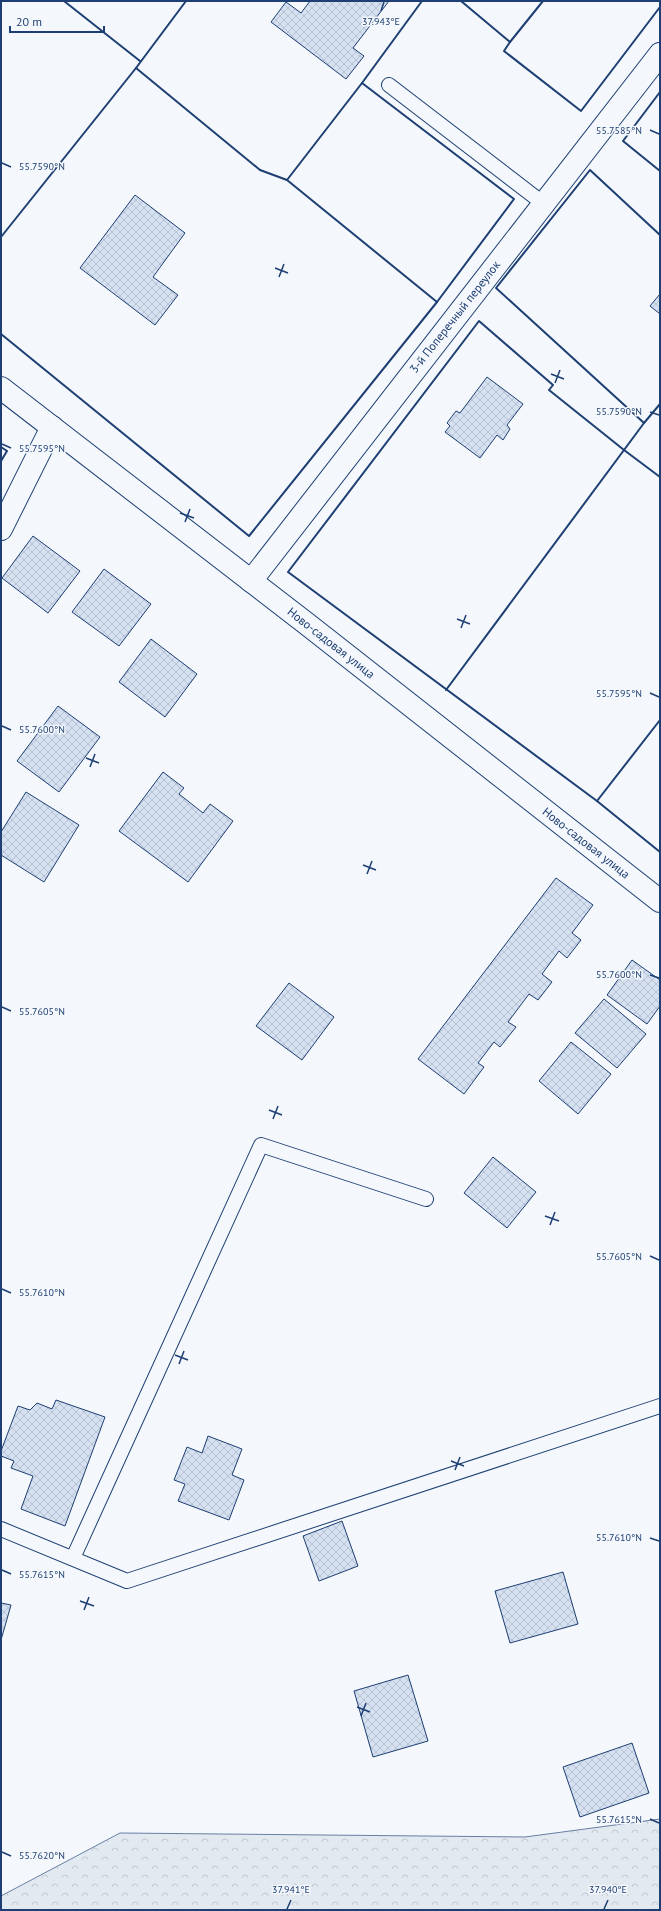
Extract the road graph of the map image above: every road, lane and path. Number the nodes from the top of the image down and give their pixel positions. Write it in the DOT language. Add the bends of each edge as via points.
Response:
graph roads {
  1 [pos="660,54"];
  2 [pos="389,85"];
  3 [pos="544,204"];
  4 [pos="1,388"];
  5 [pos="52,427"];
  6 [pos="1,529"];
  7 [pos="251,581"];
  8 [pos="660,901"];
  9 [pos="426,1199"];
  10 [pos="660,1406"];
  11 [pos="1,1529"];
  12 [pos="73,1558"];
  1 -- 3 [label="street, 3-й Поперечный переулок"];
  2 -- 3 [label="lane"];
  3 -- 7 [label="street, 3-й Поперечный переулок"];
  4 -- 5 [label="street, Ново-садовая улица"];
  5 -- 6 [label="street"];
  5 -- 7 [label="street, Ново-садовая улица"];
  7 -- 8 [label="street, Ново-садовая улица"];
  9 -- 12 [label="lane" via="261,1144"];
  10 -- 12 [label="lane" via="127,1581"];
  11 -- 12 [label="lane"];
}
